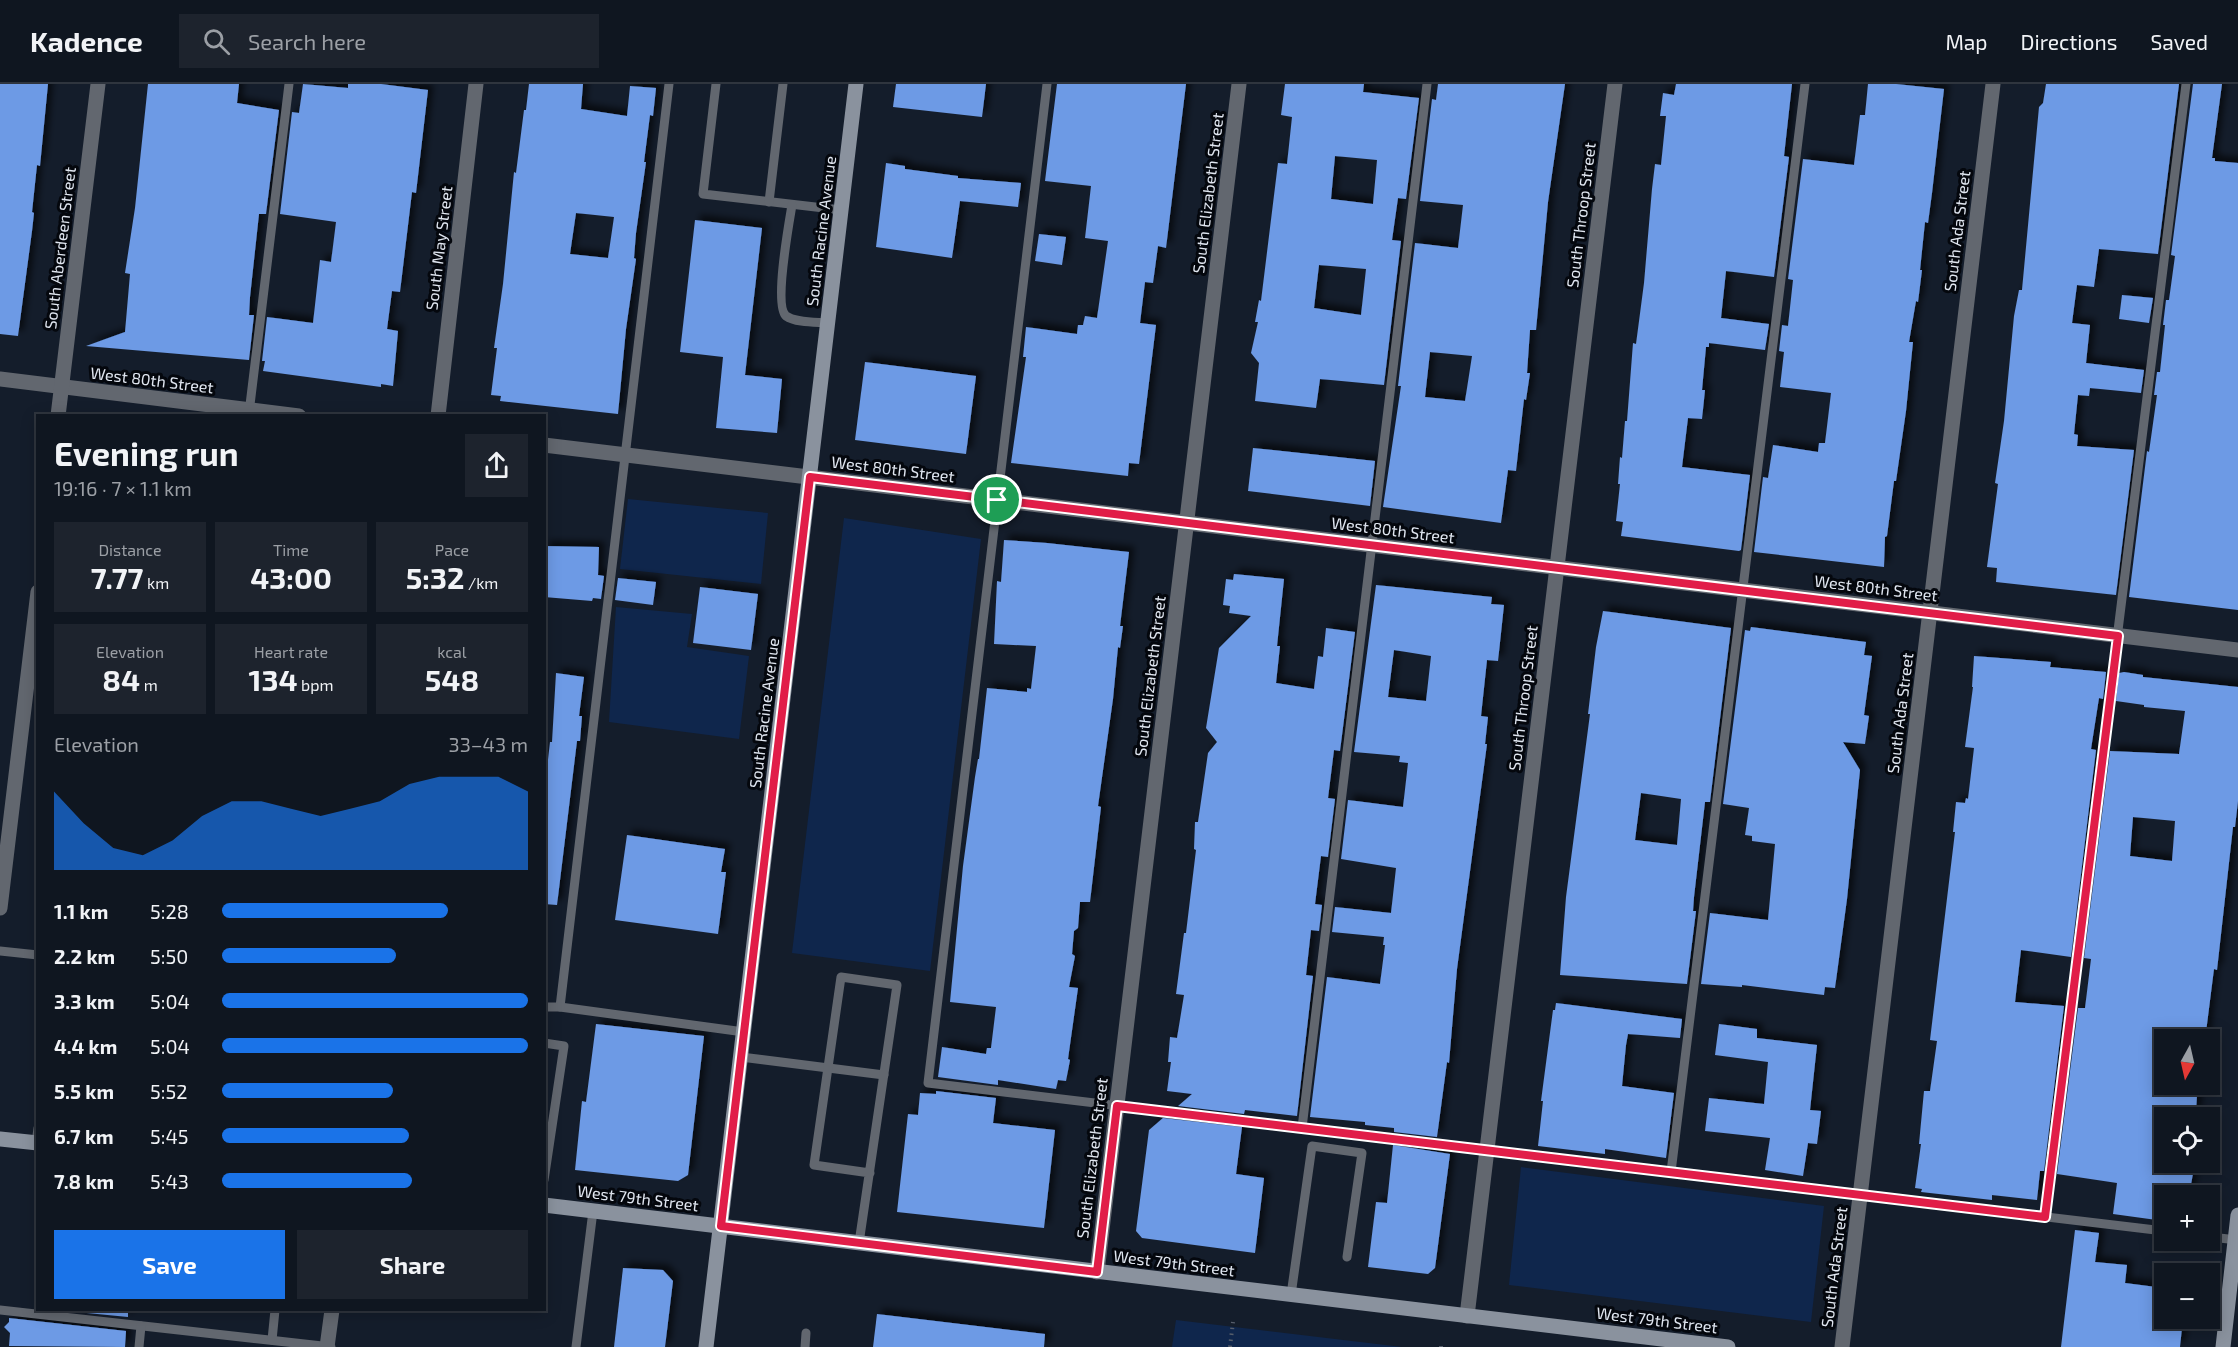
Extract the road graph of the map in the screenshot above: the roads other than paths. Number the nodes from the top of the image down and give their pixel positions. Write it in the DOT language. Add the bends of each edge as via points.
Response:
graph roads {
  1 [pos="98,84"];
  2 [pos="289,84"];
  3 [pos="476,84"];
  4 [pos="669,84"];
  5 [pos="716,84"];
  6 [pos="783,84"];
  7 [pos="856,84"];
  8 [pos="1047,84"];
  9 [pos="1239,84"];
  10 [pos="1427,84"];
  11 [pos="1615,84"];
  12 [pos="1805,84"];
  13 [pos="1993,84"];
  14 [pos="2186,84"];
  15 [pos="770,202"];
  16 [pos="792,205"];
  17 [pos="841,210"];
  18 [pos="828,323"];
  19 [pos="0,379"];
  20 [pos="62,387"];
  21 [pos="249,412"];
  22 [pos="58,414"];
  23 [pos="274,414"];
  24 [pos="438,414"];
  25 [pos="546,445"];
  26 [pos="624,455"];
  27 [pos="810,477"];
  28 [pos="997,500"];
  29 [pos="1187,523"];
  30 [pos="1372,545"];
  31 [pos="1557,568"];
  32 [pos="1744,591"];
  33 [pos="36,609"];
  34 [pos="1930,613"];
  35 [pos="2118,636"];
  36 [pos="2238,650"];
  37 [pos="0,908"];
  38 [pos="0,951"];
  39 [pos="36,955"];
  40 [pos="546,1007"];
  41 [pos="561,1007"];
  42 [pos="744,1032"];
  43 [pos="546,1043"];
  44 [pos="741,1056"];
  45 [pos="827,1067"];
  46 [pos="884,1075"];
  47 [pos="1117,1106"];
  48 [pos="1302,1128"];
  49 [pos="36,1138"];
  50 [pos="0,1139"];
  51 [pos="1487,1150"];
  52 [pos="546,1167"];
  53 [pos="1671,1172"];
  54 [pos="870,1173"];
  55 [pos="1861,1195"];
  56 [pos="546,1204"];
  57 [pos="593,1211"];
  58 [pos="2238,1215"];
  59 [pos="2045,1217"];
  60 [pos="721,1226"];
  61 [pos="2154,1230"];
  62 [pos="2220,1238"];
  63 [pos="2236,1240"];
  64 [pos="860,1243"];
  65 [pos="1347,1257"];
  66 [pos="1097,1272"];
  67 [pos="1291,1295"];
  68 [pos="0,1310"];
  69 [pos="275,1311"];
  70 [pos="332,1311"];
  71 [pos="39,1312"];
  72 [pos="1467,1316"];
  73 [pos="141,1326"];
  74 [pos="806,1334"];
  75 [pos="272,1340"];
  76 [pos="1719,1346"];
  77 [pos="139,1347"];
  78 [pos="329,1347"];
  79 [pos="576,1347"];
  80 [pos="706,1347"];
  81 [pos="805,1347"];
  82 [pos="1842,1347"];
  83 [pos="2223,1347"];
  1 -- 20 [label="street, South Aberdeen Street"];
  2 -- 21 [label="lane"];
  3 -- 24 [label="street, South May Street"];
  4 -- 26 [label="lane"];
  5 -- 15 [label="lane" via="703,194"];
  6 -- 15 [label="lane"];
  7 -- 17 [label="street, South Racine Avenue"];
  8 -- 28 [label="lane"];
  9 -- 29 [label="street, South Elizabeth Street"];
  10 -- 30 [label="lane"];
  11 -- 31 [label="street, South Throop Street"];
  12 -- 32 [label="lane"];
  13 -- 34 [label="street, South Ada Street"];
  14 -- 35 [label="lane"];
  15 -- 16 [label="lane"];
  16 -- 17 [label="lane"];
  16 -- 18 [label="lane" via="781,306 784,314 794,320"];
  17 -- 18 [label="street, South Racine Avenue"];
  18 -- 27 [label="street, South Racine Avenue"];
  19 -- 20 [label="street, West 80th Street"];
  20 -- 21 [label="street, West 80th Street"];
  20 -- 22 [label="street, South Aberdeen Street"];
  21 -- 23 [label="street, West 80th Street"];
  25 -- 26 [label="street, West 80th Street"];
  26 -- 27 [label="street, West 80th Street"];
  26 -- 41 [label="lane"];
  27 -- 28 [label="street, West 80th Street"];
  27 -- 42 [label="street, South Racine Avenue"];
  28 -- 29 [label="street, West 80th Street"];
  28 -- 47 [label="lane" via="928,1083"];
  29 -- 30 [label="street, West 80th Street"];
  29 -- 47 [label="street, South Elizabeth Street"];
  30 -- 31 [label="street, West 80th Street"];
  30 -- 48 [label="lane"];
  31 -- 32 [label="street, West 80th Street"];
  31 -- 51 [label="street, South Throop Street"];
  32 -- 34 [label="street, West 80th Street"];
  32 -- 53 [label="lane"];
  33 -- 37 [label="street"];
  34 -- 35 [label="street, West 80th Street"];
  34 -- 55 [label="street, South Ada Street"];
  35 -- 36 [label="street, West 80th Street"];
  35 -- 59 [label="lane"];
  38 -- 39 [label="lane"];
  40 -- 41 [label="lane"];
  41 -- 42 [label="lane"];
  42 -- 44 [label="street, South Racine Avenue"];
  43 -- 52 [label="lane" via="564,1046"];
  44 -- 45 [label="lane"];
  44 -- 60 [label="street, South Racine Avenue"];
  45 -- 46 [label="lane"];
  45 -- 46 [label="lane" via="840,977 897,985"];
  45 -- 54 [label="lane" via="814,1166"];
  46 -- 54 [label="lane"];
  47 -- 48 [label="lane"];
  47 -- 66 [label="street, South Elizabeth Street"];
  48 -- 51 [label="lane"];
  49 -- 50 [label="street"];
  51 -- 53 [label="lane"];
  51 -- 72 [label="street, South Throop Street"];
  53 -- 55 [label="lane"];
  54 -- 64 [label="lane"];
  55 -- 59 [label="lane"];
  55 -- 82 [label="street, South Ada Street"];
  56 -- 57 [label="street, West 79th Street"];
  57 -- 60 [label="street, West 79th Street"];
  57 -- 79 [label="lane"];
  58 -- 63 [label="street"];
  59 -- 61 [label="lane"];
  60 -- 64 [label="street, West 79th Street"];
  60 -- 80 [label="street, South Racine Avenue"];
  62 -- 63 [label="lane"];
  63 -- 83 [label="street"];
  64 -- 66 [label="street, West 79th Street"];
  65 -- 67 [label="lane" via="1362,1153 1312,1146"];
  66 -- 67 [label="street, West 79th Street"];
  67 -- 72 [label="street, West 79th Street"];
  68 -- 71 [label="lane"];
  69 -- 75 [label="lane"];
  70 -- 78 [label="street"];
  71 -- 73 [label="lane"];
  72 -- 76 [label="street, West 79th Street"];
  73 -- 75 [label="lane"];
  73 -- 77 [label="lane"];
  74 -- 81 [label="lane"];
  75 -- 78 [label="lane"];
}
